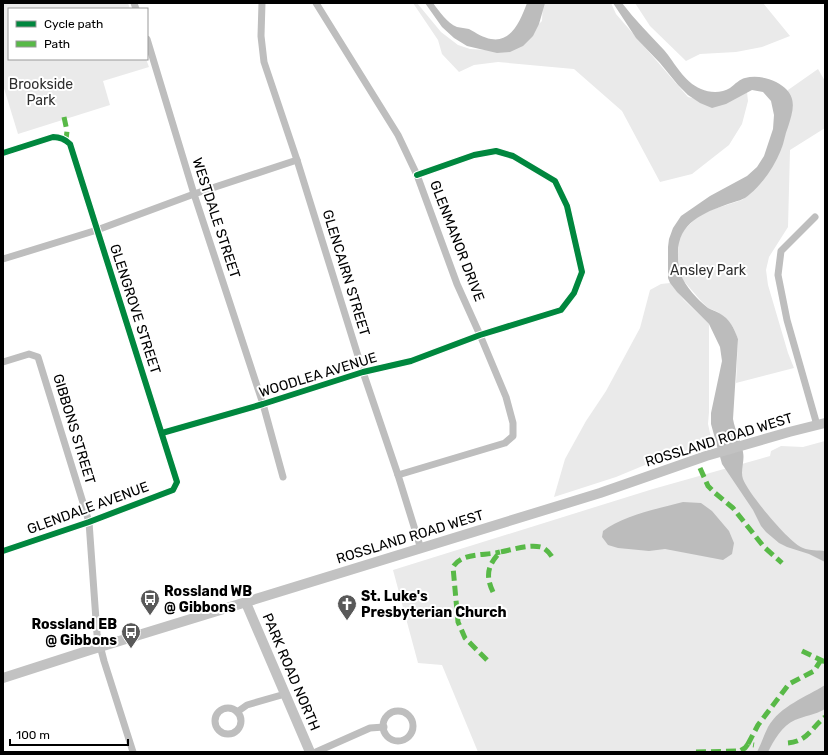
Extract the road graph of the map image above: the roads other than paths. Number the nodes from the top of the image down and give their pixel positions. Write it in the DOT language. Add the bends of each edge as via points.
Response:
graph roads {
  1 [pos="262,3"];
  2 [pos="316,3"];
  3 [pos="148,42"];
  4 [pos="3,153"];
  5 [pos="297,160"];
  6 [pos="417,175"];
  7 [pos="194,194"];
  8 [pos="815,217"];
  9 [pos="97,230"];
  10 [pos="3,259"];
  11 [pos="480,335"];
  12 [pos="3,362"];
  13 [pos="363,372"];
  14 [pos="263,404"];
  15 [pos="821,424"];
  16 [pos="162,433"];
  17 [pos="398,475"];
  18 [pos="283,477"];
  19 [pos="177,482"];
  20 [pos="89,522"];
  21 [pos="421,549"];
  22 [pos="3,551"];
  23 [pos="246,603"];
  24 [pos="100,647"];
  25 [pos="3,678"];
  26 [pos="285,694"];
  27 [pos="237,712"];
  28 [pos="384,726"];
  29 [pos="133,752"];
  30 [pos="310,752"];
  31 [pos="316,752"];
  1 -- 5 [label="street, GLENCAIRN STREET" via="261,36 264,62"];
  2 -- 6 [label="street, GLENMANOR DRIVE" via="398,134"];
  3 -- 7 [label="street, WESTDALE STREET"];
  4 -- 9 [label="street, GLENGROVE STREET" via="53,137 66,140 70,144"];
  5 -- 7 [label="street"];
  5 -- 13 [label="street, GLENCAIRN STREET"];
  6 -- 11 [label="street, GLENMANOR DRIVE" via="457,284"];
  6 -- 11 [label="street, WOODLEA AVENUE" via="474,155 496,151 513,156 555,181 567,206 582,272 574,293 561,310"];
  7 -- 9 [label="street"];
  7 -- 14 [label="street, WESTDALE STREET"];
  8 -- 15 [label="street" via="781,251 778,275 786,320"];
  9 -- 10 [label="street"];
  9 -- 16 [label="street, GLENGROVE STREET"];
  11 -- 13 [label="street, WOODLEA AVENUE" via="412,361"];
  11 -- 17 [label="street, GLENMANOR DRIVE" via="506,397 513,423 513,436 505,443"];
  12 -- 20 [label="street, GIBBONS STREET" via="29,354 38,357"];
  13 -- 14 [label="street, WOODLEA AVENUE"];
  13 -- 17 [label="street, GLENCAIRN STREET"];
  14 -- 16 [label="street, WOODLEA AVENUE"];
  14 -- 18 [label="street, WESTDALE STREET"];
  15 -- 21 [label="main road, ROSSLAND ROAD WEST" via="706,456 600,494"];
  16 -- 19 [label="street, GLENGROVE STREET"];
  17 -- 21 [label="street, GLENCAIRN STREET"];
  19 -- 20 [label="street, GLENDALE AVENUE" via="173,490"];
  20 -- 22 [label="street, GLENDALE AVENUE"];
  20 -- 24 [label="street, GIBBONS STREET"];
  21 -- 23 [label="main road, ROSSLAND ROAD WEST"];
  23 -- 24 [label="main road, ROSSLAND ROAD WEST"];
  23 -- 26 [label="main road, PARK ROAD NORTH"];
  24 -- 25 [label="main road, ROSSLAND ROAD WEST"];
  24 -- 29 [label="street, GIBBONS STREET"];
  26 -- 27 [label="street" via="247,705"];
  26 -- 30 [label="main road, PARK ROAD NORTH"];
  28 -- 28 [label="street" via="387,736 396,740 405,739 413,727 411,718 399,711 386,718"];
  28 -- 31 [label="street" via="370,728"];
}
